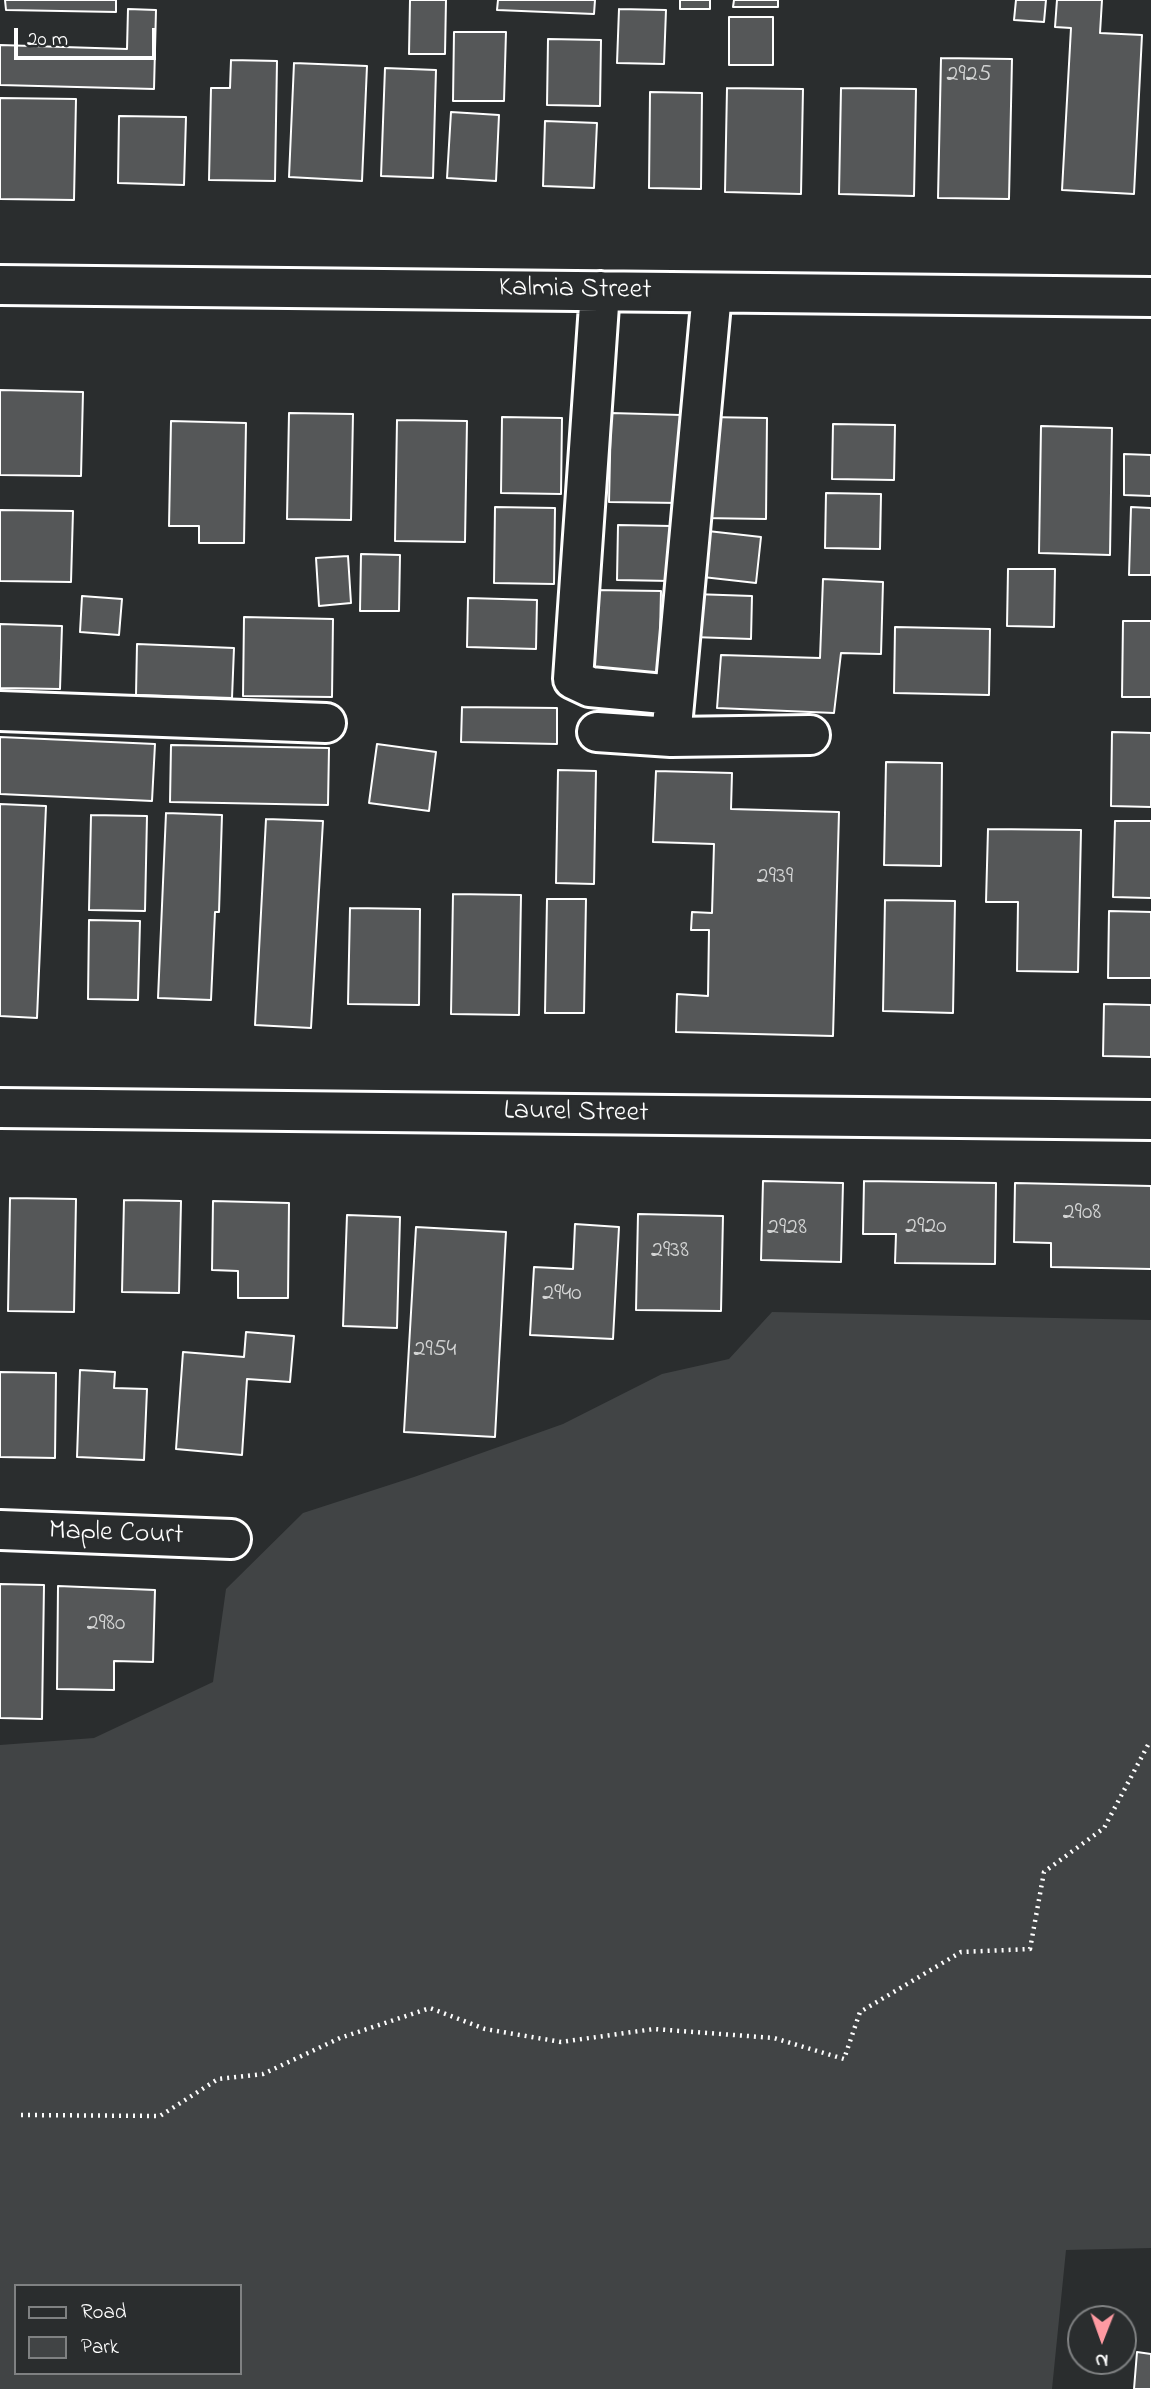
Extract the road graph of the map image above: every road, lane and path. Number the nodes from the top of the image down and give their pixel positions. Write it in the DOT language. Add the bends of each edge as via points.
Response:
graph roads {
  1 [pos="0,285"];
  2 [pos="600,292"];
  3 [pos="712,293"];
  4 [pos="1151,297"];
  5 [pos="674,695"];
  6 [pos="0,711"];
  7 [pos="326,723"];
  8 [pos="597,732"];
  9 [pos="810,735"];
  10 [pos="671,737"];
  11 [pos="0,1108"];
  12 [pos="1151,1120"];
  13 [pos="0,1530"];
  14 [pos="231,1539"];
  15 [pos="1151,1745"];
  16 [pos="21,2115"];
  1 -- 2 [label="street, Kalmia Street"];
  2 -- 3 [label="street, Kalmia Street"];
  2 -- 5 [label="street" via="573,680 590,687"];
  3 -- 4 [label="street, Kalmia Street"];
  3 -- 5 [label="street"];
  5 -- 10 [label="street"];
  6 -- 7 [label="street"];
  8 -- 10 [label="street"];
  9 -- 10 [label="street"];
  11 -- 12 [label="street, Laurel Street"];
  13 -- 14 [label="street, Maple Court"];
  15 -- 16 [label="path" via="1104,1828 1044,1872 1030,1949 961,1952 860,2012 844,2059 774,2038 654,2029 561,2042 485,2029 430,2008 340,2038 264,2074 218,2079 160,2116"];
}
